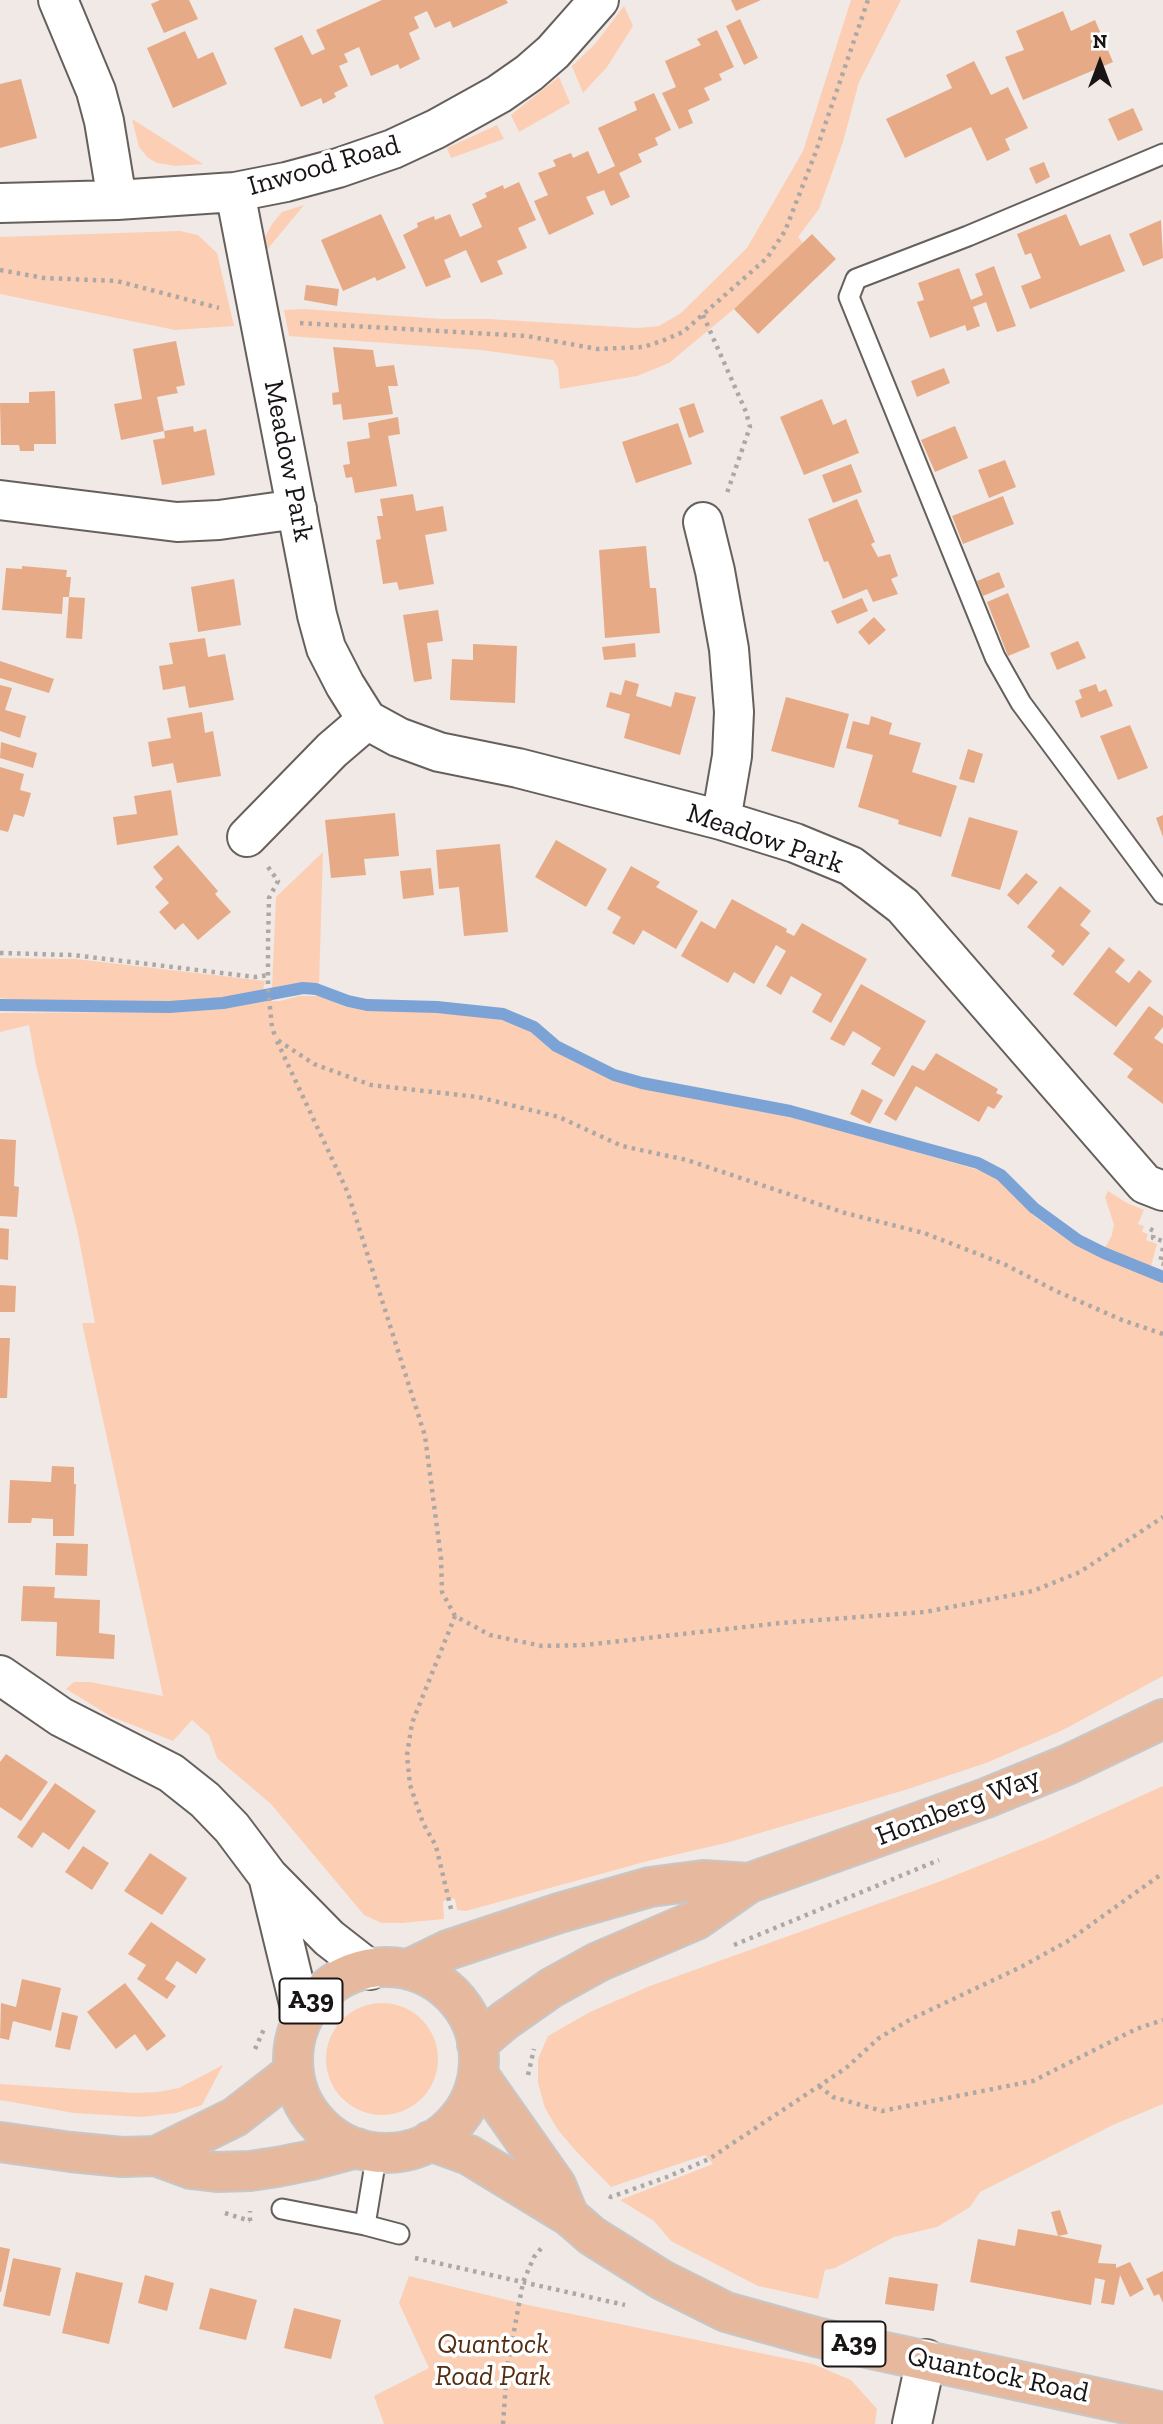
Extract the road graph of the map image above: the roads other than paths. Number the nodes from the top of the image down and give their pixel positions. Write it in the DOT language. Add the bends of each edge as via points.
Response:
graph roads {
  1 [pos="58,0"];
  2 [pos="599,0"];
  3 [pos="1163,154"];
  4 [pos="234,192"];
  5 [pos="117,200"];
  6 [pos="0,203"];
  7 [pos="0,500"];
  8 [pos="297,509"];
  9 [pos="703,522"];
  10 [pos="367,720"];
  11 [pos="721,820"];
  12 [pos="247,837"];
  13 [pos="1163,894"];
  14 [pos="1163,1191"];
  15 [pos="3,1685"];
  16 [pos="1163,1720"];
  17 [pos="268,1876"];
  18 [pos="748,1883"];
  19 [pos="409,1969"];
  20 [pos="370,1970"];
  21 [pos="284,2018"];
  22 [pos="479,2060"];
  23 [pos="293,2072"];
  24 [pos="430,2141"];
  25 [pos="0,2142"];
  26 [pos="367,2150"];
  27 [pos="156,2156"];
  28 [pos="282,2209"];
  29 [pos="365,2225"];
  30 [pos="558,2229"];
  31 [pos="399,2234"];
  32 [pos="926,2359"];
  33 [pos="1163,2412"];
  34 [pos="912,2424"];
  1 -- 5 [label="street" via="96,91"];
  2 -- 4 [label="street, Inwood Road" via="529,73 470,111 393,149 286,182"];
  3 -- 13 [label="lane" via="856,279 849,297 995,657 1021,703"];
  4 -- 5 [label="street, Inwood Road"];
  4 -- 8 [label="street, Meadow Park"];
  5 -- 6 [label="street, Inwood Road"];
  7 -- 8 [label="street" via="177,522"];
  8 -- 10 [label="street, Meadow Park" via="326,648"];
  9 -- 11 [label="street" via="729,649 734,712"];
  10 -- 11 [label="street, Meadow Park" via="439,752"];
  10 -- 12 [label="street"];
  11 -- 14 [label="street, Meadow Park" via="851,866 903,906 1145,1184"];
  15 -- 17 [label="street" via="171,1773 232,1828"];
  16 -- 18 [label="main road, Homberg Way / A39" via="986,1798"];
  17 -- 20 [label="street" via="329,1938"];
  17 -- 21 [label="street"];
  18 -- 19 [label="main road, Homberg Way / A39" via="703,1880 650,1887 448,1950"];
  18 -- 22 [label="main road, Homberg Way / A39" via="696,1920 598,1962 551,1988 504,2021"];
  19 -- 20 [label="main road, A39"];
  19 -- 22 [label="main road, A39" via="432,1978 462,2007 471,2023"];
  20 -- 21 [label="main road, A39" via="327,1984"];
  21 -- 23 [label="main road, A39"];
  22 -- 24 [label="main road, A39" via="468,2109 455,2125"];
  22 -- 30 [label="main road, Quantock Road / A39" via="556,2185"];
  23 -- 26 [label="main road, A39" via="303,2104 319,2126"];
  23 -- 27 [label="main road, A39" via="234,2116"];
  24 -- 26 [label="main road, A39" via="412,2150"];
  24 -- 30 [label="main road, Quantock Road / A39" via="469,2155"];
  25 -- 27 [label="main road, A39" via="122,2157"];
  26 -- 27 [label="main road, A39" via="250,2171 217,2172 191,2169"];
  26 -- 29 [label="lane"];
  28 -- 29 [label="lane"];
  29 -- 31 [label="lane"];
  30 -- 32 [label="main road, Quantock Road / A39" via="592,2236 662,2280 726,2312 816,2337"];
  32 -- 33 [label="main road, Quantock Road / A39"];
  32 -- 34 [label="street"];
}
